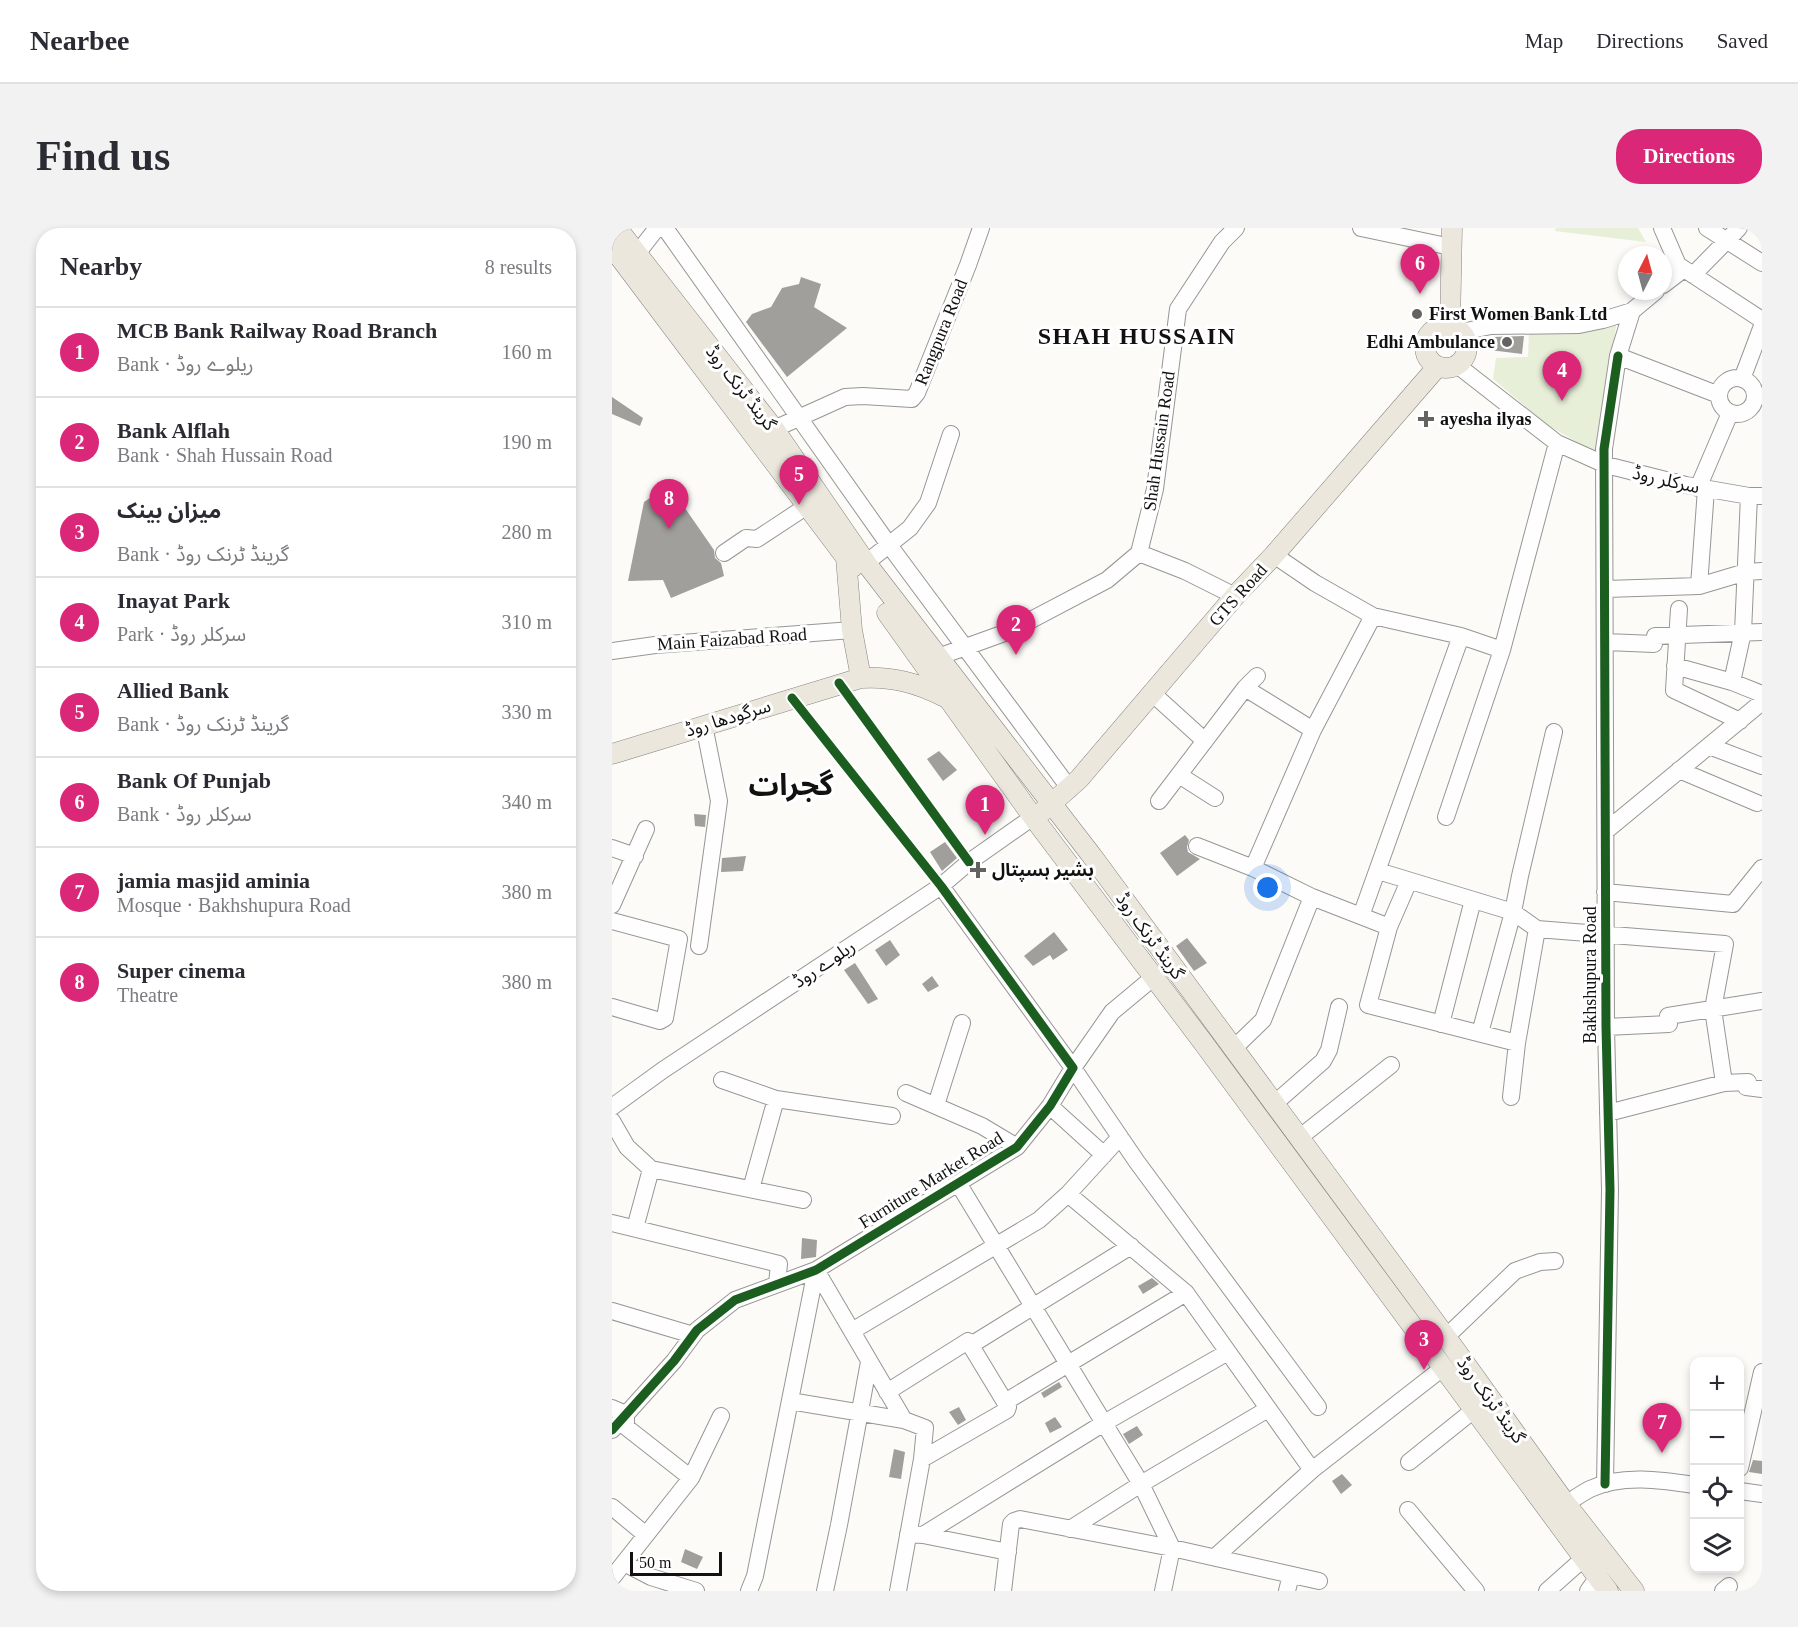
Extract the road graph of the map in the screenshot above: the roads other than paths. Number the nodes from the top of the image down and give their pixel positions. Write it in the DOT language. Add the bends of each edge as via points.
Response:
graph roads {
  1 [pos="616,228"];
  2 [pos="657,228"];
  3 [pos="665,228"];
  4 [pos="981,228"];
  5 [pos="1236,228"];
  6 [pos="1361,228"];
  7 [pos="1662,228"];
  8 [pos="1707,228"];
  9 [pos="1734,234"];
  10 [pos="1451,238"];
  11 [pos="612,247"];
  12 [pos="629,259"];
  13 [pos="1762,263"];
  14 [pos="1688,272"];
  15 [pos="1672,280"];
  16 [pos="1645,300"];
  17 [pos="1632,311"];
  18 [pos="1762,320"];
  19 [pos="1762,326"];
  20 [pos="1456,329"];
  21 [pos="1618,356"];
  22 [pos="1448,366"];
  23 [pos="1742,379"];
  24 [pos="1719,395"];
  25 [pos="1758,406"];
  26 [pos="1730,413"];
  27 [pos="799,417"];
  28 [pos="774,429"];
  29 [pos="951,434"];
  30 [pos="1557,443"];
  31 [pos="1606,465"];
  32 [pos="1702,488"];
  33 [pos="1756,496"];
  34 [pos="807,506"];
  35 [pos="889,545"];
  36 [pos="724,553"];
  37 [pos="1139,553"];
  38 [pos="1274,555"];
  39 [pos="846,558"];
  40 [pos="866,563"];
  41 [pos="1754,572"];
  42 [pos="1699,586"];
  43 [pos="1606,589"];
  44 [pos="1235,596"];
  45 [pos="1679,609"];
  46 [pos="1373,616"];
  47 [pos="852,630"];
  48 [pos="1743,632"];
  49 [pos="1762,632"];
  50 [pos="1677,635"];
  51 [pos="1461,636"];
  52 [pos="1606,642"];
  53 [pos="964,647"];
  54 [pos="1502,650"];
  55 [pos="612,651"];
  56 [pos="938,657"];
  57 [pos="1675,666"];
  58 [pos="861,678"];
  59 [pos="1732,682"];
  60 [pos="1152,693"];
  61 [pos="1762,694"];
  62 [pos="948,699"];
  63 [pos="1762,702"];
  64 [pos="1740,721"];
  65 [pos="704,725"];
  66 [pos="1313,730"];
  67 [pos="1554,732"];
  68 [pos="1205,741"];
  69 [pos="1709,746"];
  70 [pos="612,754"];
  71 [pos="1762,766"];
  72 [pos="1679,770"];
  73 [pos="1179,775"];
  74 [pos="1070,789"];
  75 [pos="1215,798"];
  76 [pos="1159,801"];
  77 [pos="1757,803"];
  78 [pos="1052,804"];
  79 [pos="1446,817"];
  80 [pos="1033,818"];
  81 [pos="646,829"];
  82 [pos="1607,830"];
  83 [pos="1197,846"];
  84 [pos="612,848"];
  85 [pos="635,856"];
  86 [pos="1253,868"];
  87 [pos="1762,868"];
  88 [pos="1378,871"];
  89 [pos="1409,880"];
  90 [pos="941,886"];
  91 [pos="1605,892"];
  92 [pos="1312,897"];
  93 [pos="1473,900"];
  94 [pos="612,905"];
  95 [pos="1513,912"];
  96 [pos="1361,916"];
  97 [pos="612,921"];
  98 [pos="1389,927"];
  99 [pos="1537,929"];
  100 [pos="1606,933"];
  101 [pos="699,946"];
  102 [pos="1154,977"];
  103 [pos="1762,1001"];
  104 [pos="612,1007"];
  105 [pos="1339,1007"];
  106 [pos="1713,1009"];
  107 [pos="962,1023"];
  108 [pos="1441,1024"];
  109 [pos="1606,1027"];
  110 [pos="1479,1033"];
  111 [pos="1517,1043"];
  112 [pos="1233,1049"];
  113 [pos="1391,1065"];
  114 [pos="1073,1068"];
  115 [pos="722,1080"];
  116 [pos="1724,1083"];
  117 [pos="1762,1089"];
  118 [pos="906,1093"];
  119 [pos="1511,1097"];
  120 [pos="615,1098"];
  121 [pos="776,1099"];
  122 [pos="1274,1104"];
  123 [pos="936,1105"];
  124 [pos="1050,1106"];
  125 [pos="1608,1113"];
  126 [pos="892,1116"];
  127 [pos="612,1121"];
  128 [pos="1120,1137"];
  129 [pos="1299,1138"];
  130 [pos="1017,1147"];
  131 [pos="1104,1155"];
  132 [pos="651,1169"];
  133 [pos="958,1183"];
  134 [pos="751,1189"];
  135 [pos="1068,1194"];
  136 [pos="803,1200"];
  137 [pos="612,1223"];
  138 [pos="635,1228"];
  139 [pos="1355,1231"];
  140 [pos="996,1245"];
  141 [pos="1131,1246"];
  142 [pos="1556,1261"];
  143 [pos="816,1270"];
  144 [pos="777,1284"];
  145 [pos="1186,1293"];
  146 [pos="1033,1306"];
  147 [pos="612,1311"];
  148 [pos="852,1331"];
  149 [pos="693,1335"];
  150 [pos="1446,1337"];
  151 [pos="971,1345"];
  152 [pos="1228,1352"];
  153 [pos="869,1362"];
  154 [pos="1068,1364"];
  155 [pos="1444,1367"];
  156 [pos="1762,1372"];
  157 [pos="887,1392"];
  158 [pos="790,1401"];
  159 [pos="1005,1402"];
  160 [pos="1318,1407"];
  161 [pos="1268,1409"];
  162 [pos="1475,1409"];
  163 [pos="619,1411"];
  164 [pos="860,1414"];
  165 [pos="721,1416"];
  166 [pos="904,1420"];
  167 [pos="1104,1423"];
  168 [pos="612,1430"];
  169 [pos="922,1459"];
  170 [pos="1409,1462"];
  171 [pos="1741,1465"];
  172 [pos="1312,1470"];
  173 [pos="691,1478"];
  174 [pos="1141,1484"];
  175 [pos="1605,1484"];
  176 [pos="1690,1485"];
  177 [pos="1744,1492"];
  178 [pos="1762,1494"];
  179 [pos="1566,1504"];
  180 [pos="612,1507"];
  181 [pos="1408,1510"];
  182 [pos="1070,1529"];
  183 [pos="646,1534"];
  184 [pos="916,1535"];
  185 [pos="1172,1548"];
  186 [pos="1008,1552"];
  187 [pos="1215,1557"];
  188 [pos="1583,1559"];
  189 [pos="624,1563"];
  190 [pos="612,1578"];
  191 [pos="1319,1581"];
  192 [pos="1289,1583"];
  193 [pos="1598,1586"];
  194 [pos="696,1591"];
  195 [pos="749,1591"];
  196 [pos="825,1591"];
  197 [pos="898,1591"];
  198 [pos="1003,1591"];
  199 [pos="1163,1591"];
  200 [pos="1476,1591"];
  201 [pos="1547,1591"];
  202 [pos="1634,1591"];
  1 -- 12 [label="main road, گرینڈ ٹرنک روڈ"];
  2 -- 12 [label="street"];
  3 -- 27 [label="street"];
  4 -- 27 [label="street, Rangpura Road" via="912,399 844,398"];
  5 -- 37 [label="street, Shah Hussain Road" via="1206,264 1178,309 1155,489"];
  6 -- 10 [label="street"];
  7 -- 14 [label="street" via="1678,265"];
  8 -- 9 [label="street"];
  9 -- 13 [label="street"];
  9 -- 14 [label="street"];
  10 -- 20 [label="main road"];
  11 -- 12 [label="main road, گرینڈ ٹرنک روڈ"];
  12 -- 28 [label="main road, گرینڈ ٹرنک روڈ"];
  12 -- 34 [label="main road, گرینڈ ٹرنک روڈ"];
  14 -- 15 [label="street"];
  14 -- 18 [label="street"];
  16 -- 17 [label="street"];
  17 -- 20 [label="street" via="1579,325"];
  17 -- 21 [label="street, Bakhshupura Road"];
  19 -- 23 [label="street"];
  20 -- 22 [label="main road" via="1465,337 1468,350 1466,356"];
  20 -- 22 [label="main road" via="1437,328 1425,344 1428,357"];
  21 -- 24 [label="street"];
  21 -- 31 [label="street, Bakhshupura Road" via="1604,449"];
  22 -- 30 [label="street, سرکلر روڈ"];
  22 -- 38 [label="main road, GTS Road"];
  23 -- 24 [label="street" via="1730,380"];
  23 -- 25 [label="street" via="1753,388"];
  24 -- 26 [label="street" via="1722,407"];
  25 -- 26 [label="street" via="1742,414"];
  26 -- 32 [label="street"];
  27 -- 28 [label="street, Rangpura Road"];
  27 -- 35 [label="street"];
  28 -- 40 [label="main road, گرینڈ ٹرنک روڈ"];
  29 -- 35 [label="street" via="928,502 910,528"];
  30 -- 31 [label="street, سرکلر روڈ"];
  30 -- 54 [label="street"];
  31 -- 32 [label="street, سرکلر روڈ"];
  31 -- 43 [label="street, Bakhshupura Road"];
  32 -- 33 [label="street, سرکلر روڈ"];
  32 -- 42 [label="street"];
  33 -- 41 [label="street"];
  34 -- 36 [label="street" via="757,539 746,538"];
  34 -- 39 [label="main road, گرینڈ ٹرنک روڈ"];
  35 -- 40 [label="street"];
  35 -- 53 [label="street"];
  37 -- 44 [label="street"];
  37 -- 53 [label="street" via="1107,580 1010,631"];
  38 -- 44 [label="main road, GTS Road"];
  38 -- 46 [label="street"];
  39 -- 47 [label="main road"];
  39 -- 62 [label="main road, گرینڈ ٹرنک روڈ"];
  40 -- 56 [label="main road, گرینڈ ٹرنک روڈ"];
  41 -- 42 [label="street"];
  41 -- 48 [label="street"];
  42 -- 43 [label="street"];
  43 -- 52 [label="street, Bakhshupura Road"];
  44 -- 60 [label="main road, GTS Road"];
  45 -- 50 [label="street"];
  46 -- 51 [label="street"];
  46 -- 66 [label="street"];
  47 -- 55 [label="street, Main Faizabad Road"];
  47 -- 58 [label="main road"];
  48 -- 49 [label="street"];
  48 -- 50 [label="street"];
  48 -- 59 [label="street"];
  50 -- 52 [label="street" via="1655,636 1654,644"];
  50 -- 57 [label="street"];
  51 -- 54 [label="street"];
  51 -- 88 [label="street"];
  52 -- 82 [label="street, Bakhshupura Road"];
  53 -- 56 [label="street"];
  53 -- 74 [label="street"];
  54 -- 79 [label="street"];
  56 -- 78 [label="main road, گرینڈ ٹرنک روڈ"];
  57 -- 59 [label="street"];
  57 -- 64 [label="street" via="1674,690"];
  58 -- 62 [label="main road, سرگودھا روڈ" via="911,682"];
  58 -- 65 [label="main road, سرگودھا روڈ"];
  59 -- 61 [label="street"];
  60 -- 68 [label="street"];
  60 -- 74 [label="main road, GTS Road"];
  62 -- 80 [label="main road, گرینڈ ٹرنک روڈ"];
  63 -- 64 [label="street"];
  64 -- 69 [label="street"];
  65 -- 70 [label="main road, سرگودھا روڈ"];
  65 -- 101 [label="street" via="719,801"];
  66 -- 68 [label="street" via="1251,682"];
  66 -- 86 [label="street"];
  67 -- 95 [label="street"];
  68 -- 73 [label="street"];
  69 -- 71 [label="street"];
  69 -- 72 [label="street"];
  72 -- 77 [label="street"];
  72 -- 82 [label="street"];
  73 -- 75 [label="street"];
  73 -- 76 [label="street"];
  74 -- 78 [label="main road, GTS Road"];
  78 -- 80 [label="main road, GTS Road"];
  78 -- 112 [label="main road, گرینڈ ٹرنک روڈ"];
  80 -- 90 [label="street, ریلوے روڈ"];
  80 -- 102 [label="main road, گرینڈ ٹرنک روڈ"];
  81 -- 85 [label="street"];
  82 -- 91 [label="street, Bakhshupura Road"];
  83 -- 86 [label="street"];
  84 -- 85 [label="street"];
  85 -- 94 [label="street"];
  86 -- 92 [label="street"];
  87 -- 91 [label="street" via="1733,904"];
  88 -- 89 [label="street"];
  88 -- 96 [label="street"];
  89 -- 93 [label="street"];
  89 -- 98 [label="street"];
  90 -- 114 [label="street"];
  90 -- 120 [label="street, ریلوے روڈ"];
  91 -- 100 [label="street, Bakhshupura Road"];
  92 -- 96 [label="street"];
  92 -- 112 [label="street" via="1263,1020"];
  93 -- 95 [label="street"];
  93 -- 108 [label="street"];
  95 -- 99 [label="street"];
  95 -- 110 [label="street"];
  96 -- 98 [label="street"];
  97 -- 104 [label="street" via="679,939 665,1018 660,1021"];
  98 -- 108 [label="street" via="1368,1005"];
  99 -- 100 [label="street"];
  99 -- 111 [label="street"];
  100 -- 106 [label="street" via="1725,944"];
  100 -- 109 [label="street, Bakhshupura Road"];
  102 -- 114 [label="street, Furniture Market Road" via="1112,1012"];
  102 -- 139 [label="main road, گرینڈ ٹرنک روڈ"];
  103 -- 106 [label="street"];
  105 -- 122 [label="street" via="1323,1061"];
  106 -- 109 [label="street" via="1668,1016 1669,1024"];
  106 -- 116 [label="street"];
  107 -- 123 [label="street"];
  108 -- 110 [label="street"];
  109 -- 125 [label="street, Bakhshupura Road"];
  110 -- 111 [label="street"];
  111 -- 119 [label="street"];
  112 -- 122 [label="main road, گرینڈ ٹرنک روڈ"];
  113 -- 129 [label="street"];
  114 -- 124 [label="street, Furniture Market Road"];
  114 -- 128 [label="street"];
  115 -- 121 [label="street"];
  116 -- 117 [label="street" via="1748,1082 1746,1087"];
  116 -- 125 [label="street"];
  118 -- 123 [label="street"];
  121 -- 126 [label="street"];
  121 -- 134 [label="street"];
  122 -- 129 [label="main road, گرینڈ ٹرنک روڈ"];
  123 -- 130 [label="street"];
  124 -- 130 [label="street, Furniture Market Road"];
  124 -- 131 [label="street"];
  125 -- 175 [label="street, Bakhshupura Road"];
  127 -- 132 [label="street" via="627,1147"];
  128 -- 131 [label="street"];
  128 -- 160 [label="street"];
  129 -- 139 [label="main road, گرینڈ ٹرنک روڈ"];
  130 -- 133 [label="street, Furniture Market Road"];
  131 -- 135 [label="street"];
  132 -- 134 [label="street"];
  132 -- 138 [label="street"];
  133 -- 140 [label="street"];
  133 -- 143 [label="street, Furniture Market Road"];
  134 -- 136 [label="street"];
  135 -- 140 [label="street" via="1040,1220"];
  135 -- 141 [label="street"];
  137 -- 138 [label="street"];
  138 -- 144 [label="street" via="779,1264"];
  139 -- 150 [label="main road, گرینڈ ٹرنک روڈ"];
  139 -- 155 [label="main road, گرینڈ ٹرنک روڈ"];
  140 -- 146 [label="street"];
  140 -- 148 [label="street"];
  141 -- 145 [label="street"];
  141 -- 146 [label="street"];
  142 -- 150 [label="street" via="1515,1271"];
  143 -- 144 [label="street, Furniture Market Road"];
  143 -- 148 [label="street"];
  143 -- 158 [label="street"];
  144 -- 149 [label="street, Furniture Market Road" via="735,1300"];
  145 -- 152 [label="street"];
  145 -- 154 [label="street"];
  146 -- 151 [label="street"];
  146 -- 154 [label="street"];
  147 -- 149 [label="street"];
  148 -- 153 [label="street"];
  149 -- 163 [label="street, Furniture Market Road" via="674,1361"];
  150 -- 179 [label="main road, گرینڈ ٹرنک روڈ"];
  151 -- 157 [label="street" via="967,1342"];
  151 -- 159 [label="street"];
  152 -- 161 [label="street"];
  152 -- 167 [label="street"];
  153 -- 157 [label="street"];
  153 -- 164 [label="street"];
  154 -- 159 [label="street"];
  154 -- 167 [label="street"];
  155 -- 162 [label="main road, گرینڈ ٹرنک روڈ"];
  155 -- 172 [label="street"];
  156 -- 171 [label="street"];
  157 -- 166 [label="street"];
  158 -- 164 [label="street"];
  158 -- 195 [label="street"];
  159 -- 169 [label="street" via="1007,1410"];
  161 -- 172 [label="street"];
  161 -- 174 [label="street"];
  162 -- 170 [label="street"];
  162 -- 188 [label="main road, گرینڈ ٹرنک روڈ"];
  163 -- 168 [label="street, Furniture Market Road"];
  163 -- 173 [label="street" via="626,1426"];
  164 -- 166 [label="street"];
  164 -- 196 [label="street"];
  165 -- 173 [label="street"];
  166 -- 169 [label="street" via="925,1428"];
  167 -- 174 [label="street"];
  167 -- 184 [label="street"];
  169 -- 184 [label="street"];
  172 -- 187 [label="street"];
  173 -- 183 [label="street"];
  174 -- 182 [label="street"];
  174 -- 185 [label="street"];
  175 -- 176 [label="street" via="1630,1480"];
  175 -- 179 [label="street"];
  177 -- 178 [label="street"];
  179 -- 202 [label="main road, گرینڈ ٹرنک روڈ"];
  180 -- 183 [label="street"];
  181 -- 200 [label="street"];
  182 -- 185 [label="street"];
  182 -- 186 [label="street" via="1014,1521"];
  183 -- 189 [label="street"];
  184 -- 186 [label="street"];
  184 -- 197 [label="street"];
  185 -- 187 [label="street"];
  185 -- 199 [label="street"];
  186 -- 198 [label="street"];
  187 -- 192 [label="street"];
  188 -- 193 [label="main road, گرینڈ ٹرنک روڈ"];
  188 -- 201 [label="street"];
  189 -- 190 [label="street"];
  189 -- 194 [label="street" via="651,1577"];
  191 -- 192 [label="street"];
}
